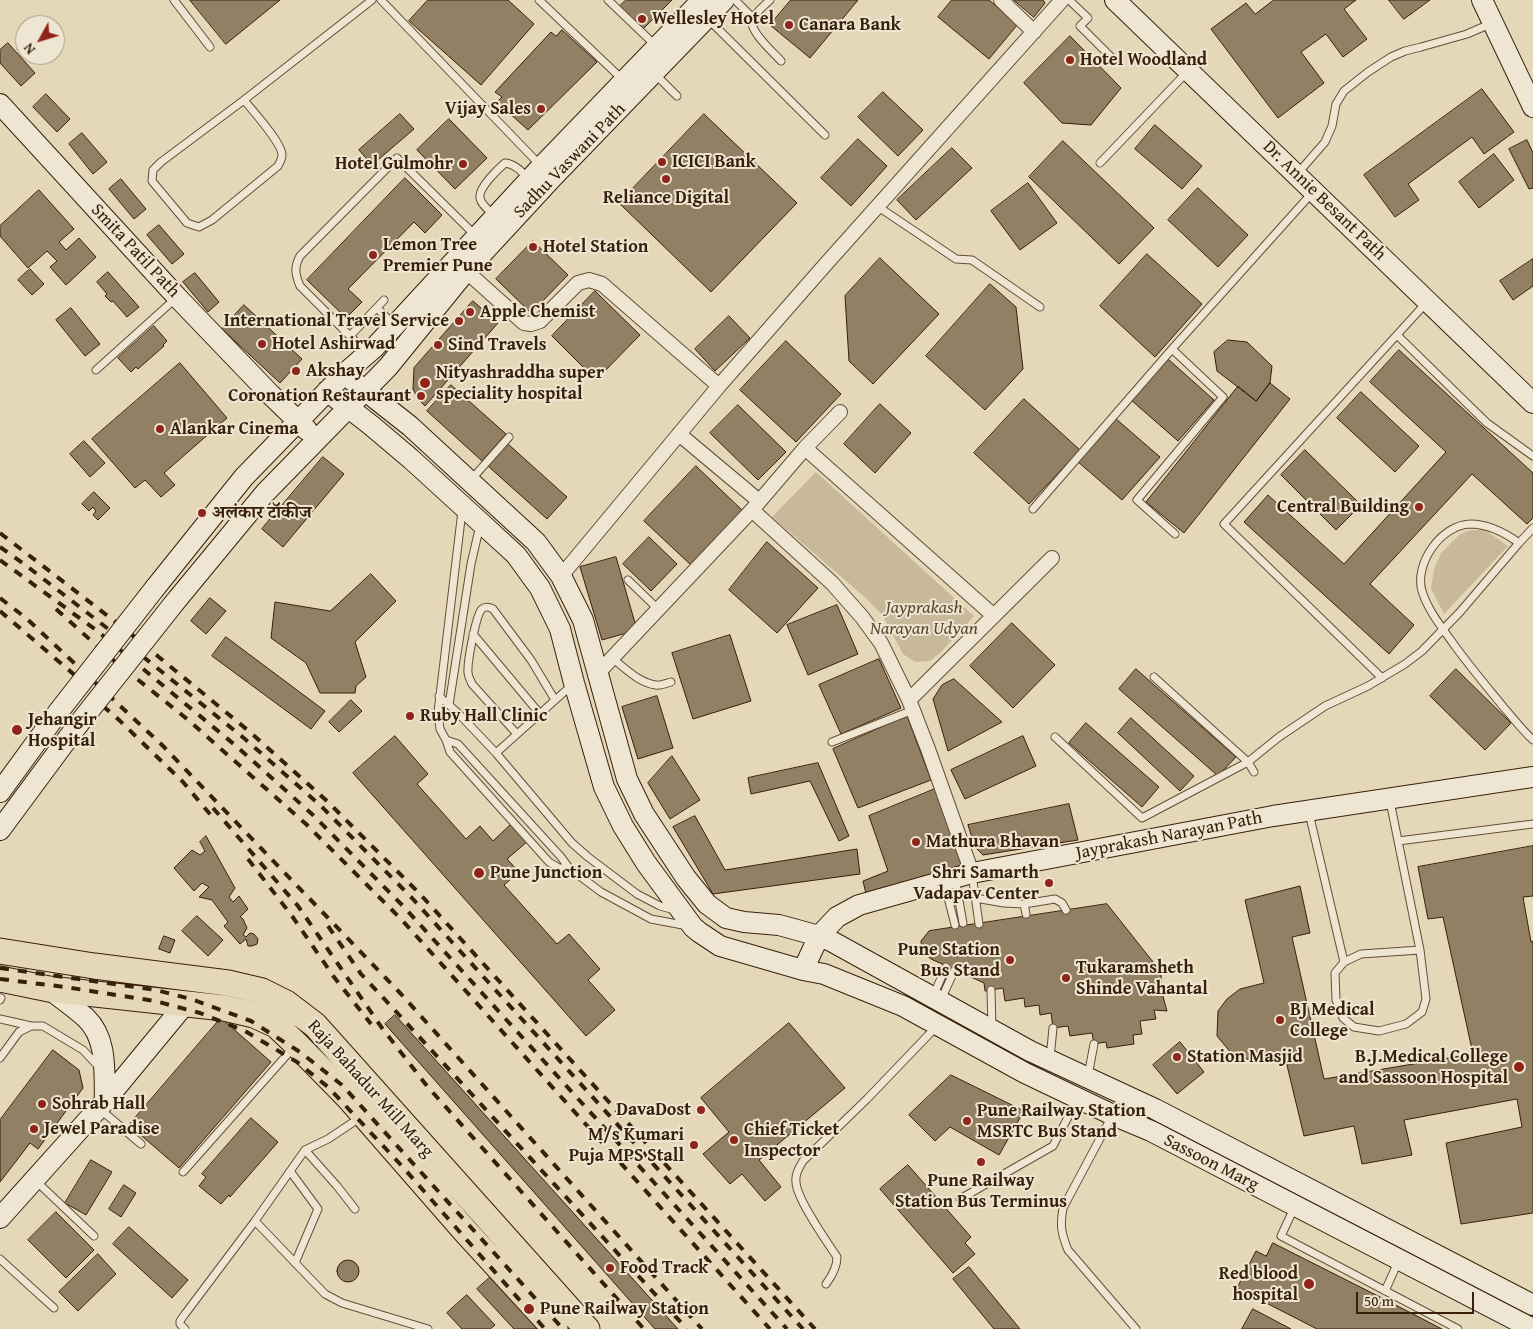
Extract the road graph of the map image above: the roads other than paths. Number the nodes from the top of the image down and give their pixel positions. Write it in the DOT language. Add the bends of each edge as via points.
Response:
graph roads {
  1 [pos="174,0"];
  2 [pos="372,0"];
  3 [pos="381,0"];
  4 [pos="539,0"];
  5 [pos="608,0"];
  6 [pos="724,0"];
  7 [pos="735,0"];
  8 [pos="770,0"];
  9 [pos="1001,0"];
  10 [pos="1062,0"];
  11 [pos="1069,0"];
  12 [pos="1115,0"];
  13 [pos="1482,0"];
  14 [pos="703,5"];
  15 [pos="753,18"];
  16 [pos="1493,23"];
  17 [pos="1034,32"];
  18 [pos="658,47"];
  19 [pos="210,48"];
  20 [pos="1113,59"];
  21 [pos="781,61"];
  22 [pos="1188,70"];
  23 [pos="654,73"];
  24 [pos="630,86"];
  25 [pos="677,96"];
  26 [pos="244,100"];
  27 [pos="0,104"];
  28 [pos="1533,107"];
  29 [pos="825,135"];
  30 [pos="1100,163"];
  31 [pos="541,175"];
  32 [pos="1297,175"];
  33 [pos="1314,191"];
  34 [pos="878,206"];
  35 [pos="496,216"];
  36 [pos="477,237"];
  37 [pos="466,271"];
  38 [pos="177,297"];
  39 [pos="384,300"];
  40 [pos="1428,301"];
  41 [pos="1040,307"];
  42 [pos="377,308"];
  43 [pos="394,325"];
  44 [pos="1397,334"];
  45 [pos="350,336"];
  46 [pos="1172,349"];
  47 [pos="367,354"];
  48 [pos="96,370"];
  49 [pos="344,374"];
  50 [pos="719,386"];
  51 [pos="326,391"];
  52 [pos="365,391"];
  53 [pos="1533,403"];
  54 [pos="348,409"];
  55 [pos="840,412"];
  56 [pos="298,421"];
  57 [pos="679,434"];
  58 [pos="509,437"];
  59 [pos="317,440"];
  60 [pos="805,448"];
  61 [pos="1533,456"];
  62 [pos="470,481"];
  63 [pos="462,506"];
  64 [pos="756,506"];
  65 [pos="1033,509"];
  66 [pos="480,522"];
  67 [pos="1533,528"];
  68 [pos="1175,534"];
  69 [pos="1518,543"];
  70 [pos="1052,558"];
  71 [pos="561,576"];
  72 [pos="628,580"];
  73 [pos="658,609"];
  74 [pos="994,616"];
  75 [pos="1443,629"];
  76 [pos="473,634"];
  77 [pos="612,658"];
  78 [pos="598,673"];
  79 [pos="1154,677"];
  80 [pos="1382,678"];
  81 [pos="671,682"];
  82 [pos="574,684"];
  83 [pos="439,696"];
  84 [pos="555,700"];
  85 [pos="449,705"];
  86 [pos="911,705"];
  87 [pos="540,714"];
  88 [pos="517,734"];
  89 [pos="1054,736"];
  90 [pos="446,740"];
  91 [pos="1533,740"];
  92 [pos="832,742"];
  93 [pos="496,753"];
  94 [pos="1248,762"];
  95 [pos="1254,772"];
  96 [pos="1533,776"];
  97 [pos="0,792"];
  98 [pos="1389,798"];
  99 [pos="1308,810"];
  100 [pos="1533,824"];
  101 [pos="0,830"];
  102 [pos="1398,841"];
  103 [pos="569,868"];
  104 [pos="957,877"];
  105 [pos="975,898"];
  106 [pos="1024,904"];
  107 [pos="1066,910"];
  108 [pos="1026,914"];
  109 [pos="688,920"];
  110 [pos="963,923"];
  111 [pos="979,924"];
  112 [pos="955,925"];
  113 [pos="819,936"];
  114 [pos="1420,950"];
  115 [pos="0,951"];
  116 [pos="1344,962"];
  117 [pos="946,968"];
  118 [pos="803,970"];
  119 [pos="954,971"];
  120 [pos="49,988"];
  121 [pos="992,990"];
  122 [pos="0,993"];
  123 [pos="936,999"];
  124 [pos="186,1002"];
  125 [pos="0,1019"];
  126 [pos="938,1025"];
  127 [pos="31,1026"];
  128 [pos="1053,1028"];
  129 [pos="992,1030"];
  130 [pos="296,1044"];
  131 [pos="1094,1044"];
  132 [pos="0,1058"];
  133 [pos="1050,1061"];
  134 [pos="104,1074"];
  135 [pos="1088,1077"];
  136 [pos="1078,1098"];
  137 [pos="102,1104"];
  138 [pos="363,1116"];
  139 [pos="1112,1116"];
  140 [pos="141,1144"];
  141 [pos="305,1150"];
  142 [pos="183,1172"];
  143 [pos="290,1172"];
  144 [pos="34,1179"];
  145 [pos="960,1199"];
  146 [pos="1295,1206"];
  147 [pos="355,1209"];
  148 [pos="0,1218"];
  149 [pos="254,1221"];
  150 [pos="94,1236"];
  151 [pos="0,1259"];
  152 [pos="1399,1260"];
  153 [pos="295,1263"];
  154 [pos="826,1284"];
  155 [pos="1385,1291"];
  156 [pos="1533,1305"];
  157 [pos="54,1308"];
  158 [pos="548,1326"];
  159 [pos="1526,1327"];
  160 [pos="185,1329"];
  161 [pos="428,1329"];
  162 [pos="587,1329"];
  163 [pos="1136,1329"];
  164 [pos="1458,1329"];
  1 -- 19 [label="lane"];
  2 -- 26 [label="lane"];
  3 -- 31 [label="lane"];
  4 -- 24 [label="lane"];
  5 -- 18 [label="lane"];
  6 -- 14 [label="main road, Sadhu Vaswani Path"];
  7 -- 15 [label="lane"];
  8 -- 15 [label="lane"];
  9 -- 17 [label="street"];
  10 -- 17 [label="street"];
  11 -- 20 [label="lane" via="1088,18 1080,26"];
  12 -- 22 [label="main road, Dr. Annie Besant Path"];
  13 -- 16 [label="main road"];
  14 -- 18 [label="main road"];
  14 -- 23 [label="main road, Sadhu Vaswani Path"];
  14 -- 29 [label="lane"];
  15 -- 21 [label="lane" via="758,36"];
  16 -- 28 [label="main road"];
  16 -- 32 [label="lane" via="1467,34 1405,51 1368,72 1344,91 1336,104 1325,142"];
  17 -- 34 [label="street"];
  18 -- 24 [label="main road"];
  22 -- 30 [label="lane"];
  22 -- 32 [label="main road, Dr. Annie Besant Path"];
  23 -- 24 [label="main road, Sadhu Vaswani Path"];
  23 -- 25 [label="lane"];
  24 -- 31 [label="main road, Sadhu Vaswani Path"];
  26 -- 26 [label="lane" via="277,142 283,158 278,166 212,220 199,227 187,223 152,181 153,170"];
  27 -- 38 [label="main road, Smita Patil Path"];
  31 -- 35 [label="main road"];
  31 -- 35 [label="lane" via="510,163 498,169 479,195 483,204"];
  31 -- 37 [label="main road, Sadhu Vaswani Path"];
  32 -- 33 [label="main road, Dr. Annie Besant Path"];
  33 -- 40 [label="main road, Dr. Annie Besant Path"];
  33 -- 46 [label="lane"];
  34 -- 41 [label="lane" via="956,259 972,260"];
  34 -- 50 [label="street"];
  35 -- 36 [label="main road"];
  36 -- 43 [label="main road"];
  36 -- 45 [label="lane" via="397,158 300,256 295,265 300,286"];
  37 -- 50 [label="street" via="524,323 531,324 540,321 578,283 589,280 602,284"];
  37 -- 52 [label="main road, Sadhu Vaswani Path"];
  38 -- 48 [label="lane"];
  38 -- 56 [label="main road, Smita Patil Path"];
  39 -- 42 [label="lane"];
  40 -- 44 [label="lane"];
  40 -- 53 [label="main road, Dr. Annie Besant Path"];
  42 -- 43 [label="lane"];
  42 -- 45 [label="lane"];
  43 -- 47 [label="main road"];
  44 -- 61 [label="lane" via="1487,423"];
  44 -- 80 [label="lane" via="1224,524"];
  45 -- 47 [label="lane"];
  46 -- 65 [label="lane"];
  46 -- 68 [label="lane" via="1223,397 1137,500"];
  47 -- 49 [label="main road"];
  49 -- 51 [label="main road"];
  49 -- 52 [label="main road, Sassoon Marg"];
  50 -- 57 [label="street"];
  51 -- 54 [label="main road, Sassoon Marg"];
  51 -- 56 [label="main road"];
  52 -- 54 [label="main road, Sadhu Vaswani Path"];
  52 -- 62 [label="main road, Sassoon Marg" via="410,426"];
  54 -- 59 [label="main road, Sadhu Vaswani Path"];
  54 -- 63 [label="main road, Sassoon Marg" via="411,459"];
  55 -- 60 [label="street"];
  56 -- 59 [label="main road, Smita Patil Path"];
  56 -- 97 [label="main road, bridge" via="244,477 59,711"];
  57 -- 64 [label="street"];
  57 -- 71 [label="street"];
  58 -- 62 [label="lane"];
  59 -- 101 [label="main road, Sadhu Vaswani Path, bridge" via="265,493 175,602"];
  60 -- 64 [label="street"];
  60 -- 74 [label="street"];
  62 -- 71 [label="main road, Sassoon Marg" via="536,542"];
  63 -- 66 [label="main road, Sassoon Marg"];
  63 -- 83 [label="lane"];
  64 -- 73 [label="street"];
  64 -- 86 [label="street" via="862,616 881,643"];
  66 -- 82 [label="main road, Sassoon Marg" via="516,555 540,588 560,629"];
  66 -- 85 [label="lane"];
  67 -- 69 [label="lane"];
  69 -- 75 [label="lane"];
  69 -- 75 [label="lane" via="1498,530 1469,524 1443,536 1433,547 1422,567 1421,588"];
  70 -- 74 [label="street"];
  71 -- 78 [label="main road, Sassoon Marg" via="583,620"];
  72 -- 73 [label="lane"];
  73 -- 77 [label="street"];
  74 -- 86 [label="street"];
  75 -- 80 [label="lane" via="1405,664"];
  75 -- 91 [label="lane" via="1477,675"];
  76 -- 84 [label="lane" via="480,611 488,607 493,609 531,660"];
  76 -- 87 [label="lane"];
  76 -- 88 [label="lane" via="468,676"];
  77 -- 78 [label="street"];
  77 -- 81 [label="lane" via="645,682 657,686"];
  78 -- 113 [label="main road, Sassoon Marg" via="627,779 644,814 706,904 726,918 779,925"];
  79 -- 94 [label="lane"];
  80 -- 94 [label="lane" via="1326,706"];
  82 -- 84 [label="lane"];
  82 -- 109 [label="main road, Sassoon Marg" via="604,787 615,810 646,863"];
  83 -- 85 [label="lane"];
  83 -- 90 [label="lane" via="440,729"];
  84 -- 87 [label="lane"];
  85 -- 93 [label="lane"];
  86 -- 92 [label="lane"];
  86 -- 104 [label="street"];
  87 -- 88 [label="lane"];
  88 -- 93 [label="lane"];
  89 -- 94 [label="lane" via="1142,818"];
  90 -- 103 [label="lane" via="458,744"];
  90 -- 103 [label="lane" via="450,752 549,862 559,868"];
  93 -- 109 [label="lane" via="572,843 588,857 637,894"];
  94 -- 95 [label="lane"];
  96 -- 98 [label="main road, Jayprakash Narayan Path"];
  98 -- 99 [label="main road, Jayprakash Narayan Path"];
  98 -- 102 [label="lane"];
  99 -- 104 [label="main road, Jayprakash Narayan Path"];
  99 -- 116 [label="lane"];
  100 -- 102 [label="lane"];
  102 -- 114 [label="lane"];
  103 -- 109 [label="lane" via="601,892 651,919"];
  104 -- 105 [label="lane"];
  104 -- 110 [label="lane"];
  104 -- 112 [label="lane"];
  104 -- 113 [label="main road, Jayprakash Narayan Path" via="858,905 837,917"];
  105 -- 106 [label="lane"];
  105 -- 111 [label="lane"];
  106 -- 107 [label="lane" via="1055,899 1062,902"];
  106 -- 108 [label="lane"];
  109 -- 118 [label="main road, Sassoon Marg" via="720,946"];
  113 -- 118 [label="main road, Jayprakash Narayan Path"];
  113 -- 123 [label="main road, Sassoon Marg"];
  114 -- 116 [label="lane" via="1361,954"];
  114 -- 116 [label="lane" via="1426,999 1422,1012 1406,1024 1379,1031 1354,1028 1343,1018 1336,1000 1335,973"];
  115 -- 162 [label="highway, Raja Bahadur Mill Marg" via="228,983 262,991 286,1003 315,1025"];
  117 -- 123 [label="lane"];
  118 -- 126 [label="main road, Sassoon Marg" via="824,974 904,1006"];
  119 -- 123 [label="lane"];
  120 -- 122 [label="highway, Raja Bahadur Mill Marg"];
  120 -- 124 [label="highway, Raja Bahadur Mill Marg"];
  120 -- 134 [label="main road" via="88,1020 103,1052"];
  121 -- 129 [label="lane"];
  123 -- 129 [label="main road, Sassoon Marg"];
  124 -- 130 [label="highway, Raja Bahadur Mill Marg" via="254,1015 276,1025"];
  124 -- 137 [label="main road"];
  125 -- 127 [label="lane"];
  126 -- 136 [label="main road, Sassoon Marg"];
  126 -- 154 [label="lane" via="803,1160 797,1172 795,1184 803,1203 837,1258"];
  127 -- 132 [label="lane" via="19,1032"];
  127 -- 134 [label="lane" via="43,1026 83,1050"];
  128 -- 133 [label="lane"];
  129 -- 133 [label="main road, Sassoon Marg"];
  130 -- 138 [label="highway, Raja Bahadur Mill Marg"];
  130 -- 142 [label="lane"];
  131 -- 135 [label="lane"];
  133 -- 135 [label="main road, Sassoon Marg"];
  134 -- 137 [label="main road"];
  135 -- 156 [label="main road, Sassoon Marg"];
  136 -- 139 [label="main road, Sassoon Marg"];
  136 -- 145 [label="lane" via="1053,1146"];
  137 -- 140 [label="lane"];
  137 -- 144 [label="main road"];
  138 -- 141 [label="lane"];
  138 -- 158 [label="highway, Raja Bahadur Mill Marg"];
  139 -- 146 [label="main road, Sassoon Marg" via="1151,1132"];
  139 -- 163 [label="lane" via="1063,1208 1060,1223 1068,1250"];
  141 -- 143 [label="lane"];
  141 -- 147 [label="lane"];
  143 -- 149 [label="lane"];
  143 -- 153 [label="lane" via="318,1209"];
  144 -- 148 [label="main road"];
  144 -- 150 [label="lane"];
  146 -- 152 [label="main road, Sassoon Marg"];
  146 -- 155 [label="lane" via="1281,1236"];
  149 -- 153 [label="lane"];
  149 -- 160 [label="lane" via="180,1321"];
  151 -- 157 [label="lane"];
  152 -- 155 [label="lane"];
  152 -- 159 [label="main road, Sassoon Marg"];
  153 -- 161 [label="lane" via="325,1294 337,1301"];
  155 -- 164 [label="lane"];
}
